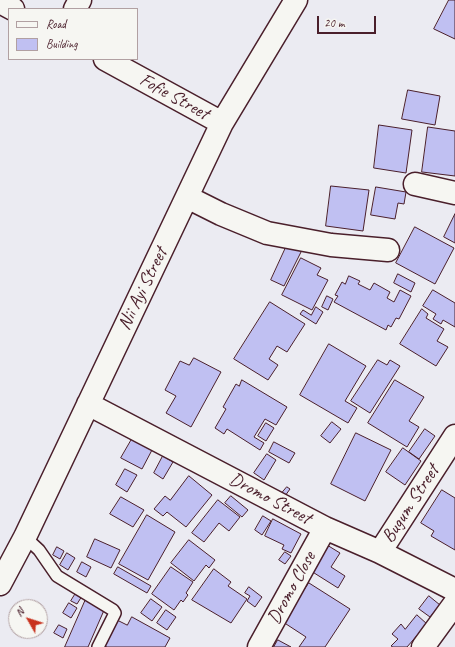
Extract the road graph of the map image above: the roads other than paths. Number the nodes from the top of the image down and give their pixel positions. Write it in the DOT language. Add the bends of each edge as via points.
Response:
graph roads {
  1 [pos="296,0"];
  2 [pos="0,2"];
  3 [pos="11,8"];
  4 [pos="107,60"];
  5 [pos="222,123"];
  6 [pos="415,184"];
  7 [pos="455,193"];
  8 [pos="187,197"];
  9 [pos="388,250"];
  10 [pos="88,404"];
  11 [pos="455,436"];
  12 [pos="325,528"];
  13 [pos="25,537"];
  14 [pos="380,552"];
  15 [pos="0,584"];
  16 [pos="455,590"];
  17 [pos="455,603"];
  18 [pos="98,647"];
  19 [pos="259,647"];
  20 [pos="423,647"];
  1 -- 5 [label="street, Nii Ayi Street"];
  2 -- 3 [label="street"];
  4 -- 5 [label="street, Fofie Street"];
  5 -- 8 [label="street, Nii Ayi Street"];
  6 -- 7 [label="street"];
  8 -- 9 [label="street" via="267,233 331,245"];
  8 -- 10 [label="street, Nii Ayi Street"];
  10 -- 12 [label="street, Dromo Street"];
  10 -- 13 [label="street, Nii Ayi Street"];
  11 -- 14 [label="street, Bugum Street"];
  12 -- 14 [label="street, Dromo Street"];
  12 -- 19 [label="street, Dromo Close"];
  13 -- 15 [label="street, Nii Ayi Street"];
  13 -- 18 [label="lane" via="39,550 57,576 115,613"];
  14 -- 16 [label="street, Dromo Street"];
  17 -- 20 [label="street"];
}
